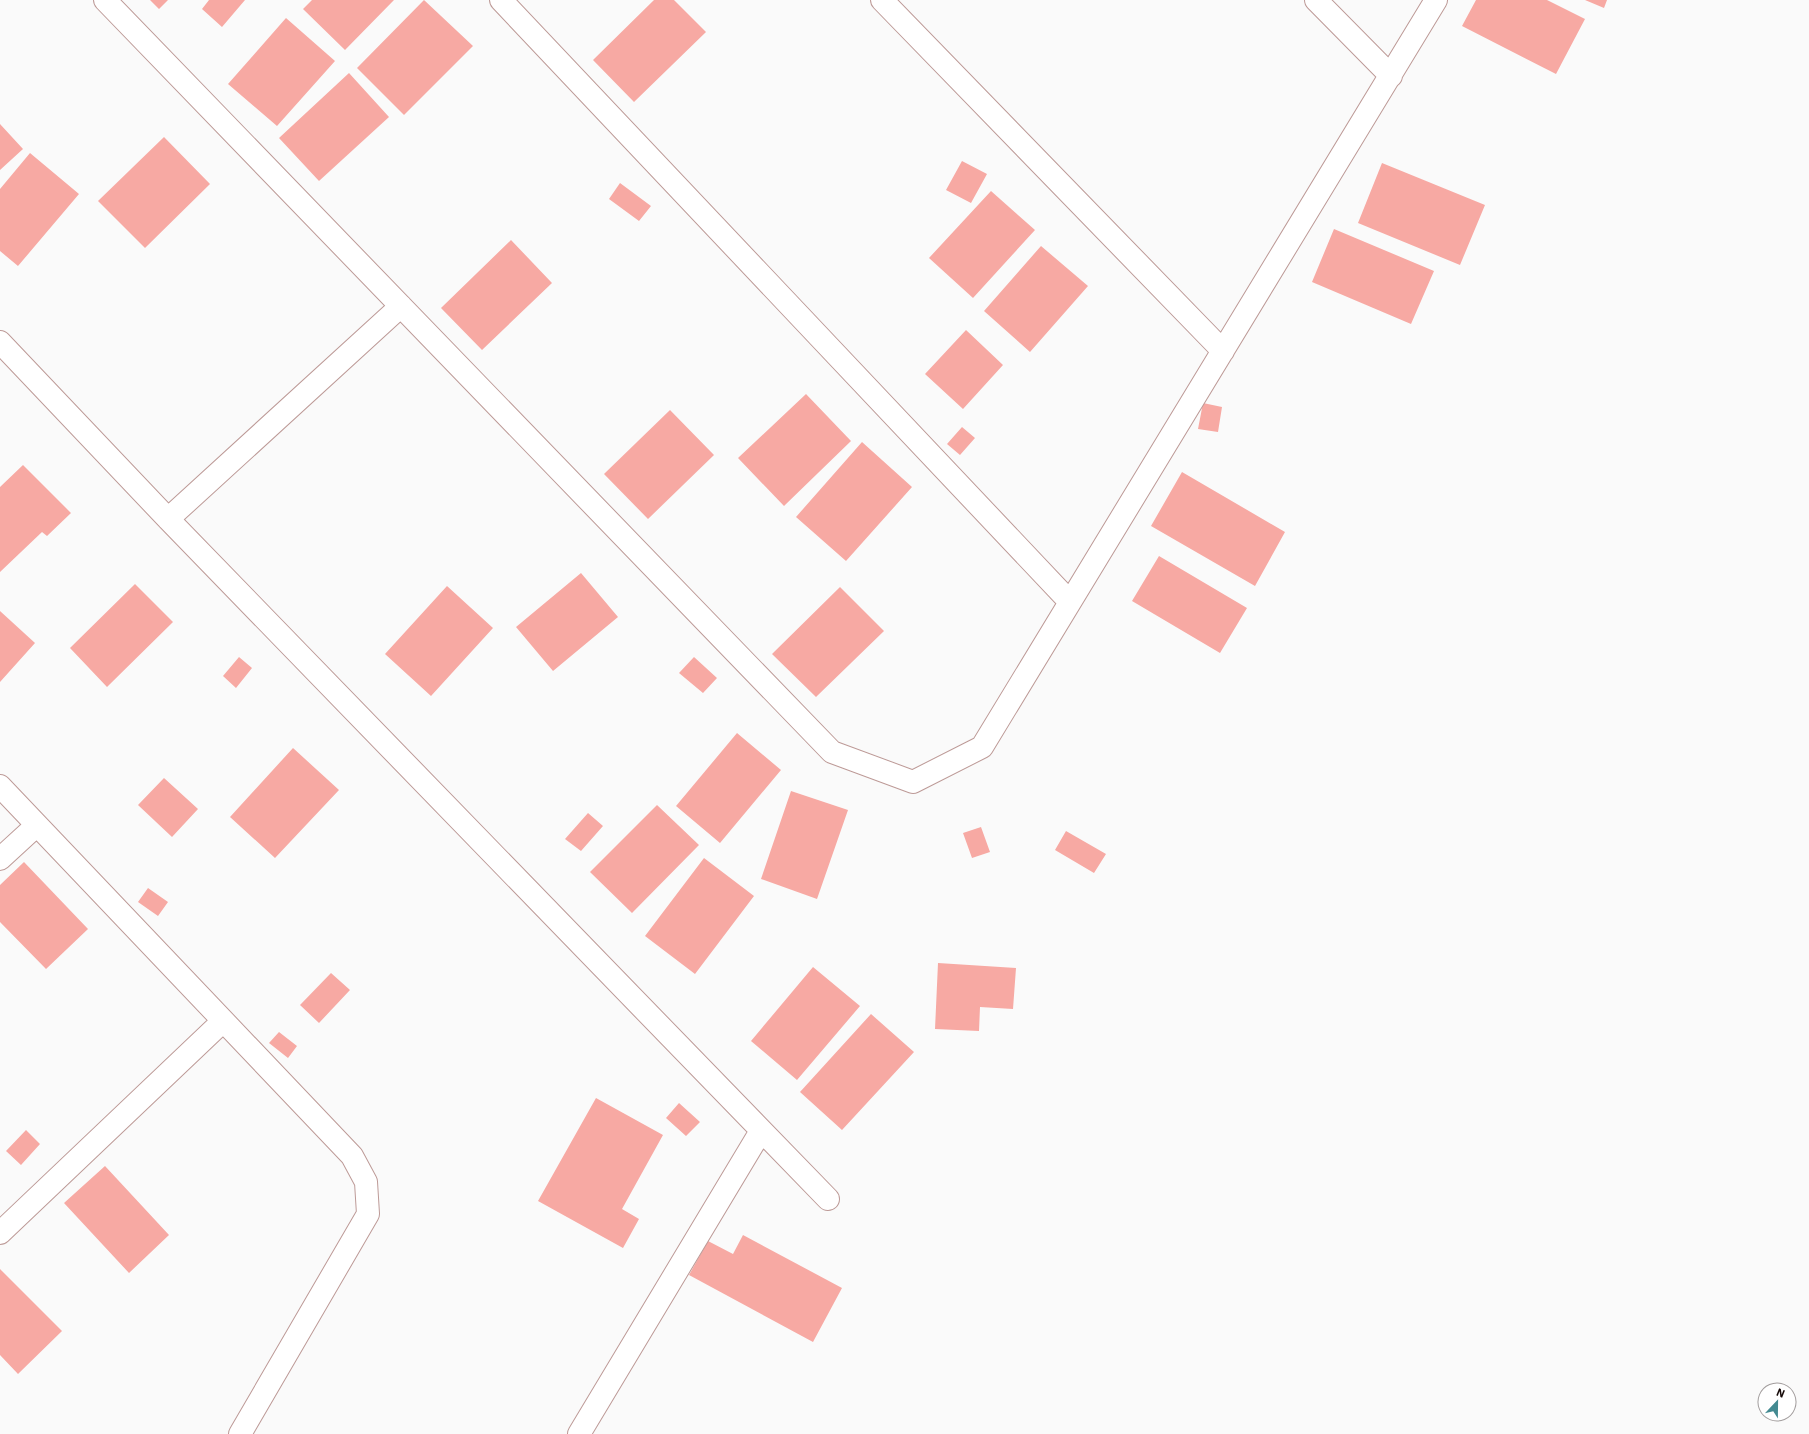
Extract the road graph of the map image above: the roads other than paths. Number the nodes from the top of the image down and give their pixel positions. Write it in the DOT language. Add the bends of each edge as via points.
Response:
graph roads {
  1 [pos="105,0"];
  2 [pos="501,0"];
  3 [pos="882,0"];
  4 [pos="1316,0"];
  5 [pos="1436,0"];
  6 [pos="1391,76"];
  7 [pos="401,306"];
  8 [pos="0,342"];
  9 [pos="1223,351"];
  10 [pos="168,519"];
  11 [pos="1070,602"];
  12 [pos="0,786"];
  13 [pos="37,825"];
  14 [pos="0,859"];
  15 [pos="223,1021"];
  16 [pos="761,1131"];
  17 [pos="828,1199"];
  18 [pos="0,1233"];
  19 [pos="240,1434"];
  20 [pos="580,1434"];
  1 -- 7 [label="street"];
  2 -- 11 [label="street"];
  3 -- 9 [label="street"];
  4 -- 6 [label="street"];
  5 -- 6 [label="street"];
  6 -- 9 [label="street"];
  7 -- 10 [label="street"];
  7 -- 11 [label="street" via="832,752 913,782 982,746"];
  8 -- 10 [label="street"];
  9 -- 11 [label="street"];
  10 -- 16 [label="street"];
  12 -- 13 [label="street"];
  13 -- 14 [label="street"];
  13 -- 15 [label="street"];
  15 -- 18 [label="street"];
  15 -- 19 [label="street" via="352,1156 366,1182 368,1214"];
  16 -- 17 [label="street"];
  16 -- 20 [label="street"];
}
